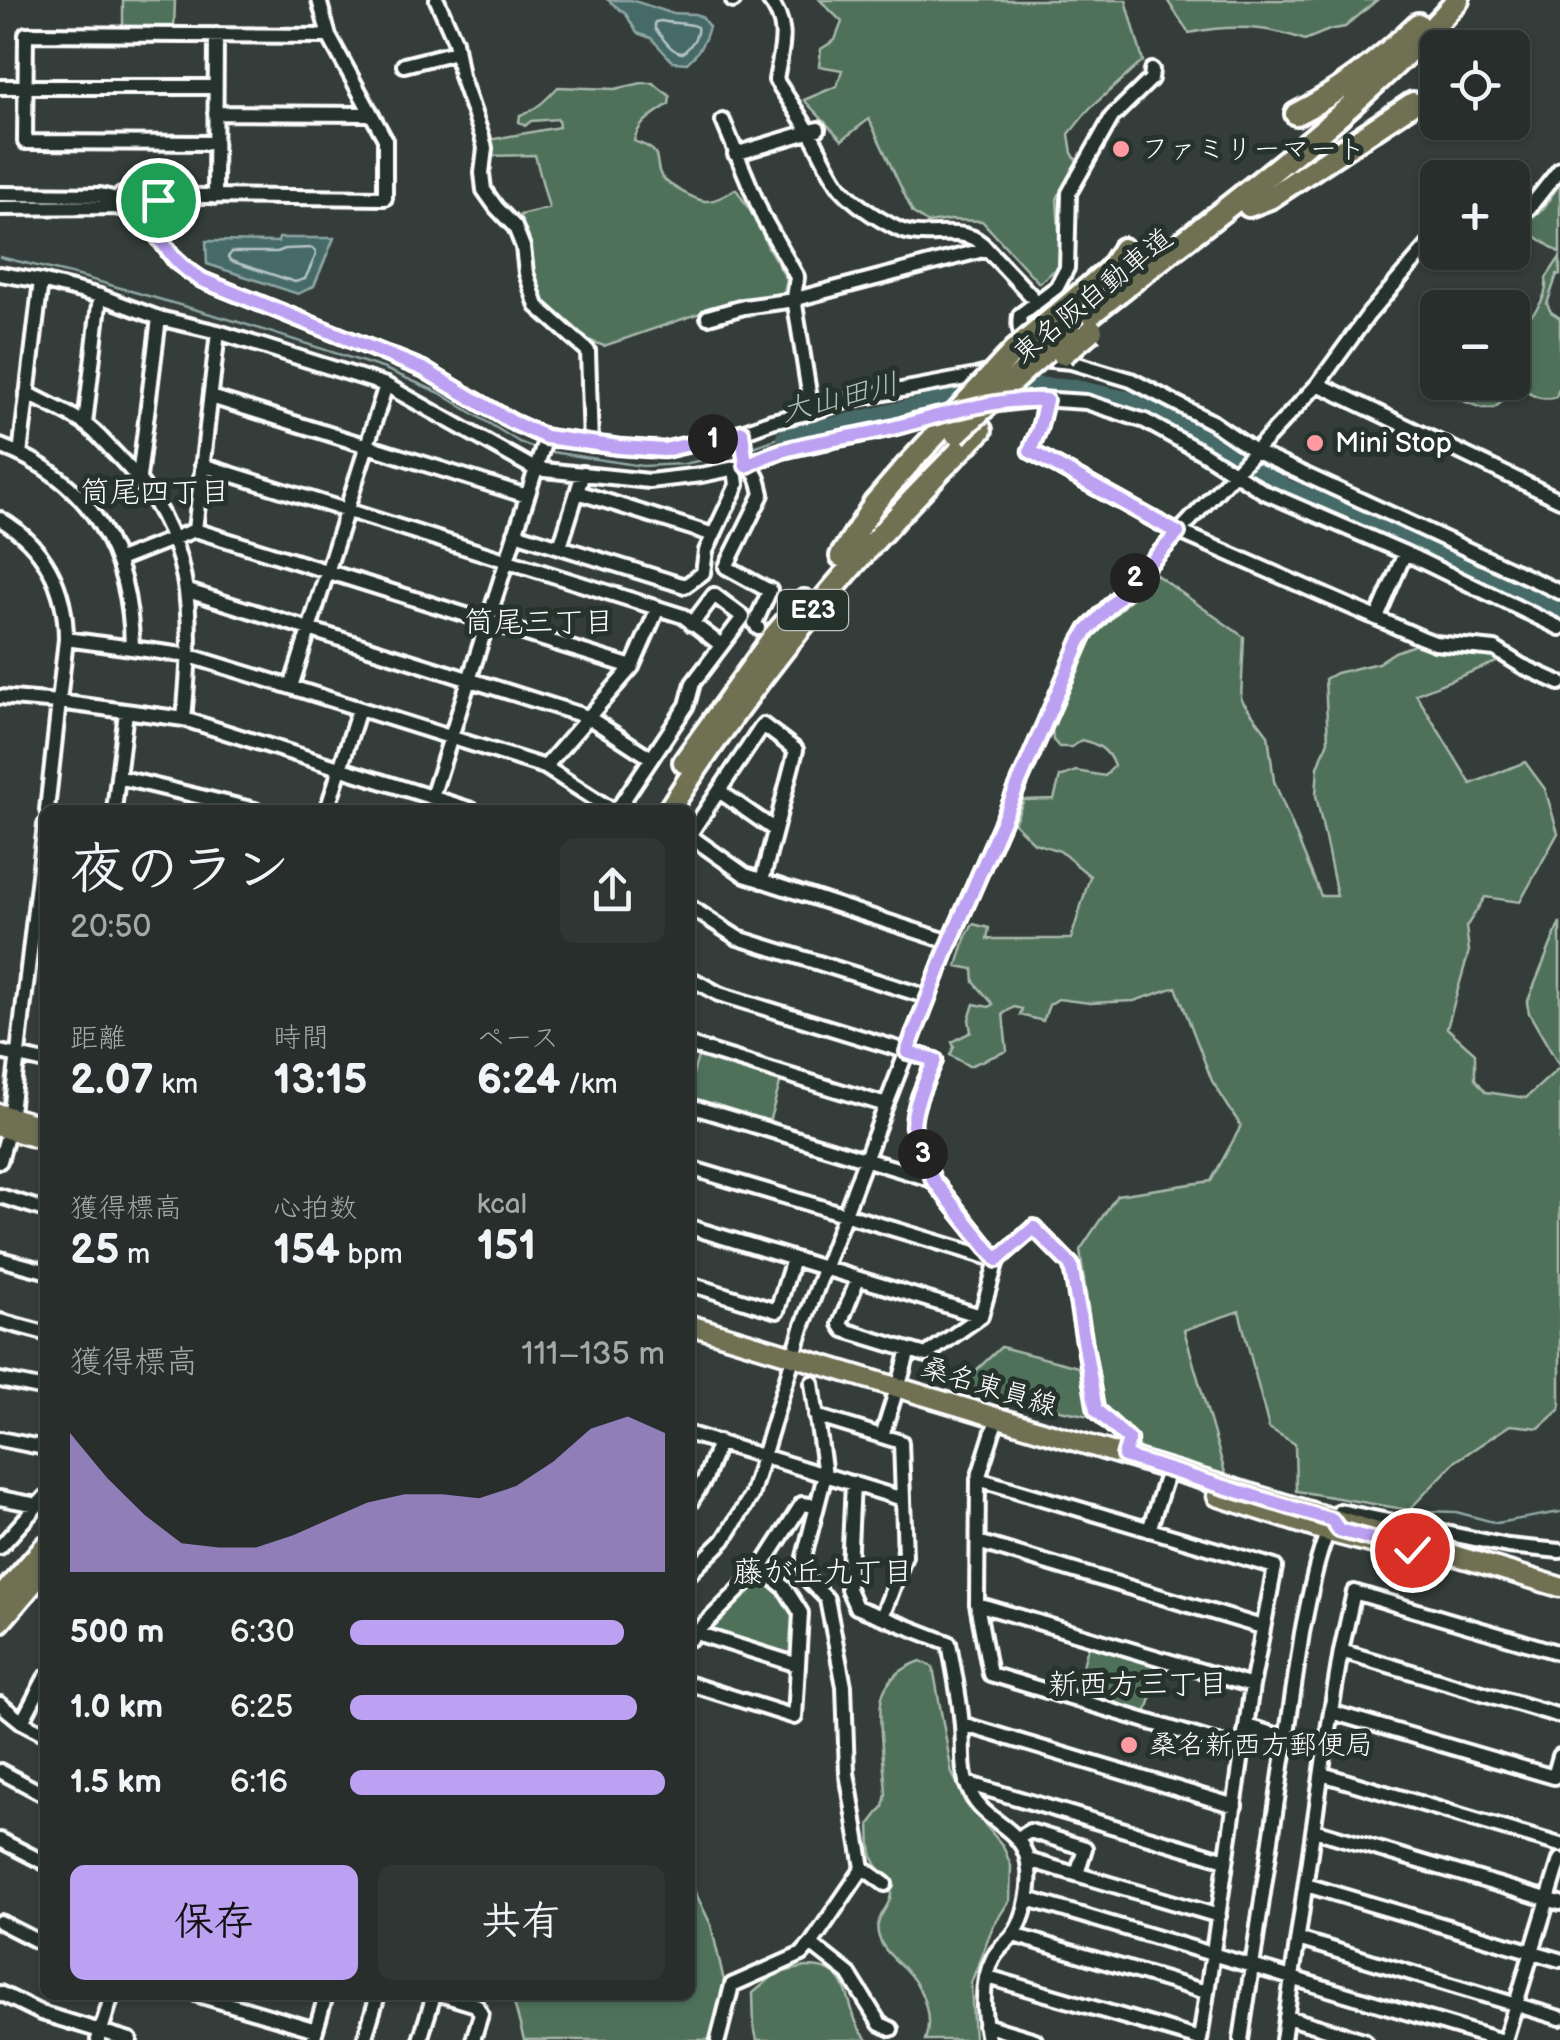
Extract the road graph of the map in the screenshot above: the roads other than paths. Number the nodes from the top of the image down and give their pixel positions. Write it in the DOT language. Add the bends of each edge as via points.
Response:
graph roads {
  1 [pos="320,0"];
  2 [pos="436,0"];
  3 [pos="769,0"];
  4 [pos="1442,0"];
  5 [pos="1458,0"];
  6 [pos="1475,0"];
  7 [pos="216,35"];
  8 [pos="329,36"];
  9 [pos="456,52"];
  10 [pos="404,65"];
  11 [pos="1152,70"];
  12 [pos="0,86"];
  13 [pos="26,87"];
  14 [pos="215,88"];
  15 [pos="1412,103"];
  16 [pos="216,114"];
  17 [pos="371,114"];
  18 [pos="1296,114"];
  19 [pos="723,121"];
  20 [pos="813,130"];
  21 [pos="215,142"];
  22 [pos="736,154"];
  23 [pos="1560,168"];
  24 [pos="0,194"];
  25 [pos="100,195"];
  26 [pos="167,195"];
  27 [pos="215,197"];
  28 [pos="1249,206"];
  29 [pos="1530,207"];
  30 [pos="0,208"];
  31 [pos="145,217"];
  32 [pos="987,248"];
  33 [pos="1123,249"];
  34 [pos="1420,255"];
  35 [pos="0,274"];
  36 [pos="41,282"];
  37 [pos="100,296"];
  38 [pos="794,298"];
  39 [pos="1036,302"];
  40 [pos="708,317"];
  41 [pos="159,318"];
  42 [pos="218,332"];
  43 [pos="1042,358"];
  44 [pos="1318,384"];
  45 [pos="386,385"];
  46 [pos="27,393"];
  47 [pos="211,397"];
  48 [pos="1046,400"];
  49 [pos="812,412"];
  50 [pos="84,424"];
  51 [pos="742,432"];
  52 [pos="546,437"];
  53 [pos="592,444"];
  54 [pos="0,446"];
  55 [pos="366,446"];
  56 [pos="1255,452"];
  57 [pos="20,454"];
  58 [pos="202,465"];
  59 [pos="537,465"];
  60 [pos="741,467"];
  61 [pos="582,473"];
  62 [pos="1236,473"];
  63 [pos="139,478"];
  64 [pos="577,492"];
  65 [pos="527,496"];
  66 [pos="1560,500"];
  67 [pos="346,510"];
  68 [pos="0,518"];
  69 [pos="195,530"];
  70 [pos="1179,532"];
  71 [pos="515,533"];
  72 [pos="714,535"];
  73 [pos="174,538"];
  74 [pos="560,547"];
  75 [pos="1405,553"];
  76 [pos="841,556"];
  77 [pos="118,560"];
  78 [pos="507,560"];
  79 [pos="328,572"];
  80 [pos="766,588"];
  81 [pos="188,591"];
  82 [pos="1560,592"];
  83 [pos="658,608"];
  84 [pos="743,617"];
  85 [pos="1377,618"];
  86 [pos="487,622"];
  87 [pos="692,624"];
  88 [pos="758,628"];
  89 [pos="1560,628"];
  90 [pos="308,630"];
  91 [pos="66,639"];
  92 [pos="720,645"];
  93 [pos="132,648"];
  94 [pos="190,656"];
  95 [pos="632,667"];
  96 [pos="469,680"];
  97 [pos="1560,683"];
  98 [pos="290,687"];
  99 [pos="0,697"];
  100 [pos="59,702"];
  101 [pos="360,709"];
  102 [pos="126,712"];
  103 [pos="588,718"];
  104 [pos="184,720"];
  105 [pos="450,738"];
  106 [pos="652,758"];
  107 [pos="545,768"];
  108 [pos="340,769"];
  109 [pos="118,777"];
  110 [pos="718,790"];
  111 [pos="432,797"];
  112 [pos="48,805"];
  113 [pos="115,805"];
  114 [pos="234,805"];
  115 [pos="329,805"];
  116 [pos="457,805"];
  117 [pos="606,805"];
  118 [pos="618,805"];
  119 [pos="656,805"];
  120 [pos="671,805"];
  121 [pos="695,827"];
  122 [pos="776,830"];
  123 [pos="695,839"];
  124 [pos="762,881"];
  125 [pos="40,906"];
  126 [pos="695,910"];
  127 [pos="950,942"];
  128 [pos="695,981"];
  129 [pos="928,996"];
  130 [pos="695,1047"];
  131 [pos="0,1052"];
  132 [pos="907,1052"];
  133 [pos="18,1056"];
  134 [pos="40,1061"];
  135 [pos="886,1105"];
  136 [pos="695,1108"];
  137 [pos="5,1122"];
  138 [pos="40,1126"];
  139 [pos="40,1138"];
  140 [pos="866,1160"];
  141 [pos="0,1161"];
  142 [pos="695,1170"];
  143 [pos="933,1180"];
  144 [pos="0,1196"];
  145 [pos="40,1208"];
  146 [pos="844,1215"];
  147 [pos="695,1229"];
  148 [pos="0,1259"];
  149 [pos="793,1259"];
  150 [pos="997,1260"];
  151 [pos="824,1269"];
  152 [pos="40,1270"];
  153 [pos="858,1279"];
  154 [pos="695,1285"];
  155 [pos="980,1316"];
  156 [pos="0,1321"];
  157 [pos="695,1330"];
  158 [pos="40,1332"];
  159 [pos="908,1350"];
  160 [pos="793,1361"];
  161 [pos="0,1380"];
  162 [pos="812,1383"];
  163 [pos="40,1388"];
  164 [pos="896,1393"];
  165 [pos="816,1416"];
  166 [pos="994,1428"];
  167 [pos="695,1435"];
  168 [pos="882,1436"];
  169 [pos="0,1438"];
  170 [pos="718,1442"];
  171 [pos="40,1447"];
  172 [pos="765,1456"];
  173 [pos="1124,1456"];
  174 [pos="825,1476"];
  175 [pos="978,1479"];
  176 [pos="1164,1480"];
  177 [pos="853,1483"];
  178 [pos="695,1492"];
  179 [pos="0,1498"];
  180 [pos="903,1498"];
  181 [pos="40,1501"];
  182 [pos="40,1502"];
  183 [pos="817,1506"];
  184 [pos="1330,1526"];
  185 [pos="1149,1530"];
  186 [pos="978,1542"];
  187 [pos="0,1547"];
  188 [pos="1560,1552"];
  189 [pos="40,1553"];
  190 [pos="695,1568"];
  191 [pos="762,1568"];
  192 [pos="40,1574"];
  193 [pos="1560,1588"];
  194 [pos="1560,1597"];
  195 [pos="0,1599"];
  196 [pos="977,1604"];
  197 [pos="882,1617"];
  198 [pos="0,1621"];
  199 [pos="1262,1627"];
  200 [pos="695,1634"];
  201 [pos="695,1637"];
  202 [pos="1341,1650"];
  203 [pos="1560,1653"];
  204 [pos="798,1665"];
  205 [pos="695,1686"];
  206 [pos="1252,1686"];
  207 [pos="40,1688"];
  208 [pos="0,1704"];
  209 [pos="1332,1712"];
  210 [pos="1560,1716"];
  211 [pos="22,1722"];
  212 [pos="962,1724"];
  213 [pos="1246,1726"];
  214 [pos="40,1731"];
  215 [pos="1286,1738"];
  216 [pos="1243,1750"];
  217 [pos="1325,1751"];
  218 [pos="1560,1756"];
  219 [pos="0,1772"];
  220 [pos="1322,1774"];
  221 [pos="966,1783"];
  222 [pos="40,1793"];
  223 [pos="1234,1806"];
  224 [pos="1314,1830"];
  225 [pos="1018,1838"];
  226 [pos="0,1840"];
  227 [pos="1560,1845"];
  228 [pos="40,1860"];
  229 [pos="1028,1860"];
  230 [pos="1226,1860"];
  231 [pos="1560,1860"];
  232 [pos="863,1868"];
  233 [pos="1076,1874"];
  234 [pos="885,1884"];
  235 [pos="1306,1885"];
  236 [pos="1028,1899"];
  237 [pos="1554,1901"];
  238 [pos="1219,1916"];
  239 [pos="0,1922"];
  240 [pos="1014,1935"];
  241 [pos="1298,1940"];
  242 [pos="40,1942"];
  243 [pos="811,1944"];
  244 [pos="1532,1952"];
  245 [pos="1212,1954"];
  246 [pos="1560,1960"];
  247 [pos="1252,1966"];
  248 [pos="988,1976"];
  249 [pos="1292,1978"];
  250 [pos="0,1992"];
  251 [pos="1206,1992"];
  252 [pos="111,2000"];
  253 [pos="212,2000"];
  254 [pos="324,2000"];
  255 [pos="376,2000"];
  256 [pos="432,2000"];
  257 [pos="460,2000"];
  258 [pos="0,2001"];
  259 [pos="1516,2004"];
  260 [pos="24,2005"];
  261 [pos="1286,2017"];
  262 [pos="1560,2018"];
  263 [pos="985,2025"];
  264 [pos="890,2030"];
  265 [pos="314,2035"];
  266 [pos="100,2036"];
  267 [pos="130,2040"];
  268 [pos="364,2040"];
  269 [pos="420,2040"];
  270 [pos="473,2040"];
  271 [pos="718,2040"];
  272 [pos="988,2040"];
  273 [pos="1035,2040"];
  274 [pos="1200,2040"];
  275 [pos="1241,2040"];
  276 [pos="1282,2040"];
  277 [pos="1364,2040"];
  278 [pos="1502,2040"];
  1 -- 8 [label="street"];
  2 -- 9 [label="street"];
  3 -- 20 [label="street" via="784,30 776,80"];
  4 -- 18 [label="highway" via="1365,72"];
  5 -- 76 [label="highway, 東名阪自動車道 / E23, bridge" via="1324,130 1027,368"];
  6 -- 28 [label="highway, 東名阪自動車道 / E23" via="1381,97"];
  7 -- 8 [label="street"];
  7 -- 13 [label="street" via="26,34"];
  7 -- 14 [label="street"];
  8 -- 17 [label="street"];
  9 -- 10 [label="street"];
  9 -- 53 [label="street" via="485,148 484,190 515,227 537,306 588,350"];
  11 -- 39 [label="street" via="1112,118 1070,193 1067,268 1057,287"];
  12 -- 13 [label="street"];
  13 -- 14 [label="street"];
  13 -- 21 [label="street" via="25,142"];
  14 -- 16 [label="street"];
  15 -- 28 [label="highway"];
  16 -- 17 [label="street"];
  16 -- 21 [label="street"];
  17 -- 27 [label="street" via="385,139 385,198"];
  19 -- 22 [label="street"];
  20 -- 22 [label="street"];
  20 -- 32 [label="street" via="840,186 857,204 903,232 964,234"];
  21 -- 27 [label="street"];
  22 -- 38 [label="street" via="797,277"];
  23 -- 29 [label="street"];
  24 -- 25 [label="street"];
  25 -- 26 [label="street"];
  25 -- 31 [label="street" via="126,201"];
  26 -- 27 [label="street"];
  26 -- 31 [label="street"];
  28 -- 120 [label="highway, 東名阪自動車道 / E23, bridge" via="1036,376 897,514 820,602"];
  30 -- 31 [label="street" via="115,207"];
  31 -- 52 [label="street" via="166,251 202,280 423,369"];
  32 -- 38 [label="street"];
  32 -- 39 [label="street"];
  33 -- 76 [label="highway, bridge" via="1110,270 1006,359 906,467"];
  34 -- 44 [label="street"];
  35 -- 36 [label="street"];
  36 -- 37 [label="street"];
  36 -- 46 [label="street"];
  37 -- 41 [label="street"];
  37 -- 50 [label="street"];
  38 -- 40 [label="street"];
  38 -- 49 [label="street"];
  39 -- 43 [label="street" via="1020,315 1018,327"];
  41 -- 42 [label="street"];
  41 -- 63 [label="street"];
  42 -- 45 [label="street"];
  42 -- 47 [label="street"];
  43 -- 49 [label="street"];
  43 -- 56 [label="street" via="1131,380"];
  44 -- 56 [label="street"];
  44 -- 66 [label="street"];
  45 -- 55 [label="street"];
  45 -- 59 [label="street"];
  46 -- 50 [label="street"];
  46 -- 57 [label="street"];
  47 -- 55 [label="street"];
  47 -- 58 [label="street"];
  48 -- 60 [label="street" via="946,414 782,451"];
  48 -- 62 [label="street" via="1086,402 1145,421"];
  48 -- 70 [label="street" via="1030,451"];
  49 -- 51 [label="street"];
  50 -- 63 [label="street"];
  51 -- 53 [label="street" via="664,450"];
  51 -- 60 [label="street"];
  52 -- 53 [label="street"];
  52 -- 59 [label="street"];
  54 -- 57 [label="street"];
  55 -- 65 [label="street"];
  55 -- 67 [label="street"];
  56 -- 62 [label="street"];
  56 -- 82 [label="street"];
  57 -- 77 [label="street" via="87,506"];
  58 -- 67 [label="street"];
  58 -- 69 [label="street"];
  59 -- 61 [label="street"];
  59 -- 65 [label="street"];
  60 -- 61 [label="street" via="649,481"];
  60 -- 72 [label="street"];
  60 -- 80 [label="street" via="754,470 762,494 726,568"];
  61 -- 64 [label="street"];
  62 -- 70 [label="street"];
  62 -- 75 [label="street" via="1294,507"];
  63 -- 73 [label="street"];
  64 -- 72 [label="street"];
  64 -- 74 [label="street"];
  65 -- 71 [label="street"];
  67 -- 78 [label="street"];
  67 -- 79 [label="street"];
  68 -- 91 [label="street" via="31,542 53,575"];
  69 -- 73 [label="street"];
  69 -- 79 [label="street"];
  70 -- 85 [label="street"];
  70 -- 127 [label="street" via="1086,632"];
  71 -- 74 [label="street"];
  71 -- 78 [label="street"];
  72 -- 74 [label="street" via="703,573 685,586"];
  73 -- 77 [label="street"];
  73 -- 81 [label="street"];
  75 -- 85 [label="street"];
  75 -- 89 [label="street"];
  76 -- 119 [label="highway, 東名阪自動車道 / E23" via="774,636"];
  77 -- 93 [label="street" via="130,600"];
  78 -- 83 [label="street"];
  78 -- 86 [label="street"];
  79 -- 86 [label="street"];
  79 -- 90 [label="street"];
  80 -- 84 [label="street"];
  80 -- 88 [label="street"];
  81 -- 90 [label="street"];
  81 -- 94 [label="street"];
  83 -- 87 [label="street"];
  83 -- 95 [label="street"];
  84 -- 87 [label="street" via="714,595"];
  84 -- 92 [label="street"];
  85 -- 97 [label="street" via="1435,643 1495,648"];
  86 -- 95 [label="street"];
  86 -- 96 [label="street"];
  87 -- 92 [label="street"];
  90 -- 96 [label="street"];
  90 -- 98 [label="street"];
  91 -- 93 [label="street"];
  91 -- 100 [label="street"];
  92 -- 106 [label="street"];
  93 -- 94 [label="street"];
  94 -- 98 [label="street"];
  94 -- 104 [label="street"];
  95 -- 103 [label="street"];
  96 -- 103 [label="street"];
  96 -- 105 [label="street"];
  98 -- 101 [label="street"];
  99 -- 100 [label="street"];
  100 -- 102 [label="street"];
  100 -- 112 [label="street"];
  101 -- 105 [label="street"];
  101 -- 108 [label="street"];
  102 -- 104 [label="street"];
  102 -- 109 [label="street"];
  103 -- 106 [label="street"];
  103 -- 107 [label="street"];
  104 -- 108 [label="street"];
  105 -- 107 [label="street"];
  105 -- 111 [label="street"];
  106 -- 118 [label="street"];
  107 -- 117 [label="street"];
  108 -- 111 [label="street"];
  108 -- 115 [label="street"];
  109 -- 113 [label="street"];
  109 -- 114 [label="street"];
  110 -- 121 [label="street"];
  110 -- 122 [label="street"];
  110 -- 122 [label="street" via="763,726 796,750"];
  111 -- 116 [label="street"];
  122 -- 124 [label="street"];
  123 -- 124 [label="street"];
  124 -- 127 [label="street"];
  125 -- 133 [label="street"];
  126 -- 129 [label="street" via="738,938"];
  127 -- 129 [label="street"];
  128 -- 132 [label="street"];
  129 -- 132 [label="street"];
  130 -- 135 [label="street"];
  131 -- 133 [label="street"];
  132 -- 135 [label="street"];
  132 -- 143 [label="street" via="935,1060 912,1120"];
  133 -- 134 [label="street"];
  133 -- 137 [label="street"];
  135 -- 140 [label="street"];
  136 -- 140 [label="street"];
  137 -- 138 [label="main road"];
  137 -- 139 [label="main road"];
  137 -- 141 [label="street"];
  140 -- 143 [label="street"];
  140 -- 146 [label="street"];
  142 -- 146 [label="street"];
  143 -- 150 [label="street"];
  144 -- 145 [label="street"];
  146 -- 150 [label="street"];
  146 -- 151 [label="street"];
  147 -- 149 [label="street"];
  148 -- 152 [label="street"];
  149 -- 151 [label="street"];
  149 -- 154 [label="street" via="777,1310"];
  150 -- 155 [label="street"];
  150 -- 173 [label="street" via="1034,1228 1071,1265 1096,1410 1129,1440"];
  151 -- 153 [label="street"];
  151 -- 160 [label="street"];
  153 -- 155 [label="street"];
  153 -- 159 [label="street" via="840,1324 844,1330"];
  155 -- 159 [label="street" via="926,1356"];
  156 -- 158 [label="street"];
  157 -- 160 [label="main road, 桑名東員線"];
  159 -- 164 [label="street"];
  160 -- 164 [label="main road, 桑名東員線"];
  160 -- 172 [label="street"];
  161 -- 163 [label="street"];
  162 -- 165 [label="street"];
  164 -- 166 [label="main road, 桑名東員線"];
  164 -- 168 [label="street"];
  164 -- 173 [label="main road, 桑名東員線"];
  165 -- 168 [label="street"];
  165 -- 174 [label="street"];
  166 -- 175 [label="street"];
  166 -- 176 [label="main road, 桑名東員線"];
  167 -- 170 [label="street"];
  168 -- 180 [label="street" via="901,1442"];
  169 -- 171 [label="street"];
  170 -- 172 [label="street"];
  170 -- 178 [label="street"];
  172 -- 174 [label="street"];
  172 -- 190 [label="street" via="733,1526"];
  173 -- 184 [label="main road, 桑名東員線"];
  174 -- 177 [label="street"];
  174 -- 183 [label="street"];
  175 -- 185 [label="street"];
  175 -- 186 [label="street"];
  176 -- 184 [label="main road, 桑名東員線"];
  176 -- 185 [label="street"];
  177 -- 180 [label="street"];
  177 -- 197 [label="street" via="848,1589 856,1607"];
  179 -- 181 [label="street"];
  180 -- 197 [label="street" via="905,1556"];
  182 -- 187 [label="street"];
  183 -- 191 [label="street" via="802,1504"];
  183 -- 232 [label="street" via="804,1576 826,1599 841,1669 847,1772"];
  184 -- 188 [label="street" via="1340,1511"];
  184 -- 193 [label="main road, 桑名東員線"];
  184 -- 194 [label="main road"];
  184 -- 215 [label="street" via="1308,1606"];
  185 -- 199 [label="street" via="1275,1568"];
  186 -- 196 [label="street"];
  186 -- 199 [label="street"];
  189 -- 195 [label="highway"];
  191 -- 200 [label="street"];
  191 -- 204 [label="street" via="801,1613"];
  192 -- 198 [label="highway"];
  196 -- 206 [label="street"];
  196 -- 216 [label="street" via="990,1674"];
  197 -- 212 [label="street" via="949,1643"];
  199 -- 206 [label="street"];
  201 -- 204 [label="street"];
  202 -- 203 [label="street" via="1354,1592"];
  202 -- 209 [label="street"];
  202 -- 210 [label="street"];
  204 -- 205 [label="street" via="795,1717"];
  206 -- 213 [label="street"];
  207 -- 211 [label="street"];
  208 -- 211 [label="street"];
  209 -- 217 [label="street"];
  209 -- 218 [label="street" via="1554,1777"];
  211 -- 214 [label="street"];
  212 -- 221 [label="street"];
  212 -- 223 [label="street"];
  213 -- 215 [label="street"];
  213 -- 216 [label="street"];
  215 -- 217 [label="street"];
  215 -- 247 [label="street"];
  216 -- 223 [label="street"];
  217 -- 220 [label="street"];
  219 -- 222 [label="street"];
  220 -- 224 [label="street"];
  220 -- 227 [label="street"];
  221 -- 225 [label="street" via="980,1808"];
  221 -- 230 [label="street"];
  223 -- 230 [label="street"];
  224 -- 235 [label="street"];
  224 -- 237 [label="street"];
  225 -- 229 [label="street"];
  225 -- 233 [label="street" via="1030,1831 1084,1848"];
  226 -- 228 [label="street"];
  229 -- 233 [label="street"];
  229 -- 236 [label="street"];
  230 -- 238 [label="street"];
  231 -- 237 [label="street"];
  232 -- 234 [label="street"];
  232 -- 243 [label="street"];
  233 -- 238 [label="street"];
  235 -- 241 [label="street"];
  235 -- 244 [label="street"];
  236 -- 240 [label="street"];
  236 -- 245 [label="street"];
  237 -- 244 [label="street"];
  238 -- 245 [label="street"];
  239 -- 242 [label="street"];
  240 -- 248 [label="street" via="999,1948"];
  240 -- 251 [label="street"];
  241 -- 249 [label="street"];
  241 -- 259 [label="street"];
  243 -- 264 [label="street" via="849,1974"];
  243 -- 271 [label="street" via="732,1985"];
  244 -- 246 [label="street"];
  244 -- 259 [label="street"];
  245 -- 247 [label="street"];
  245 -- 251 [label="street"];
  247 -- 249 [label="street"];
  247 -- 275 [label="street"];
  248 -- 263 [label="street"];
  248 -- 274 [label="street"];
  249 -- 261 [label="street"];
  249 -- 278 [label="street"];
  250 -- 260 [label="street"];
  251 -- 274 [label="street"];
  252 -- 266 [label="street"];
  253 -- 265 [label="street"];
  254 -- 265 [label="street"];
  255 -- 268 [label="street"];
  256 -- 269 [label="street"];
  257 -- 270 [label="street" via="481,2014"];
  258 -- 260 [label="street"];
  259 -- 262 [label="street"];
  259 -- 278 [label="street"];
  260 -- 266 [label="street"];
  261 -- 276 [label="street"];
  261 -- 277 [label="street"];
  263 -- 272 [label="street"];
  263 -- 273 [label="street"];
  266 -- 267 [label="street"];
}
